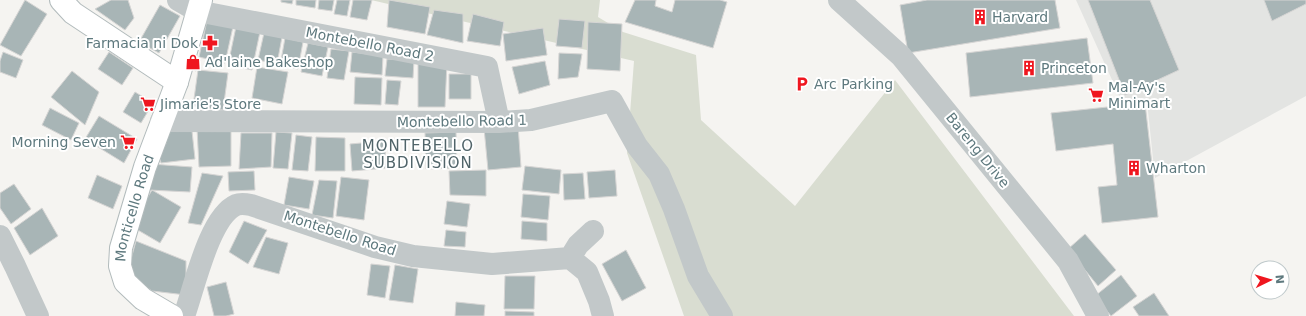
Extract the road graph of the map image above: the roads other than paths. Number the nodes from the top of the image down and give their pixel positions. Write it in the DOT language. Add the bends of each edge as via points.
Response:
graph roads {
  1 [pos="61,0"];
  2 [pos="178,0"];
  3 [pos="839,0"];
  4 [pos="199,5"];
  5 [pos="177,82"];
  6 [pos="161,121"];
  7 [pos="499,122"];
  8 [pos="592,231"];
  9 [pos="0,236"];
  10 [pos="570,258"];
  11 [pos="8,268"];
  12 [pos="38,316"];
  13 [pos="172,316"];
  14 [pos="184,316"];
  15 [pos="603,316"];
  16 [pos="722,316"];
  17 [pos="1098,316"];
  1 -- 5 [label="main road" via="73,13"];
  2 -- 4 [label="street"];
  3 -- 17 [label="street, Bareng Drive" via="901,56 1068,261"];
  4 -- 5 [label="main road, Monticello Road"];
  4 -- 7 [label="street, Montebello Road 2" via="487,67"];
  5 -- 6 [label="main road, Monticello Road"];
  6 -- 7 [label="street, Montebello Road 1"];
  6 -- 13 [label="main road, Monticello Road" via="128,221 121,248 120,266 125,282 143,299"];
  7 -- 16 [label="street, Montebello Road 1" via="531,120 612,101 637,146 659,174 698,276"];
  8 -- 10 [label="street" via="578,245"];
  9 -- 11 [label="street"];
  10 -- 14 [label="street, Montebello Road" via="492,264 413,256 251,205 237,205 229,209 218,222 206,246"];
  10 -- 15 [label="street" via="587,272"];
  11 -- 12 [label="street"];
}
